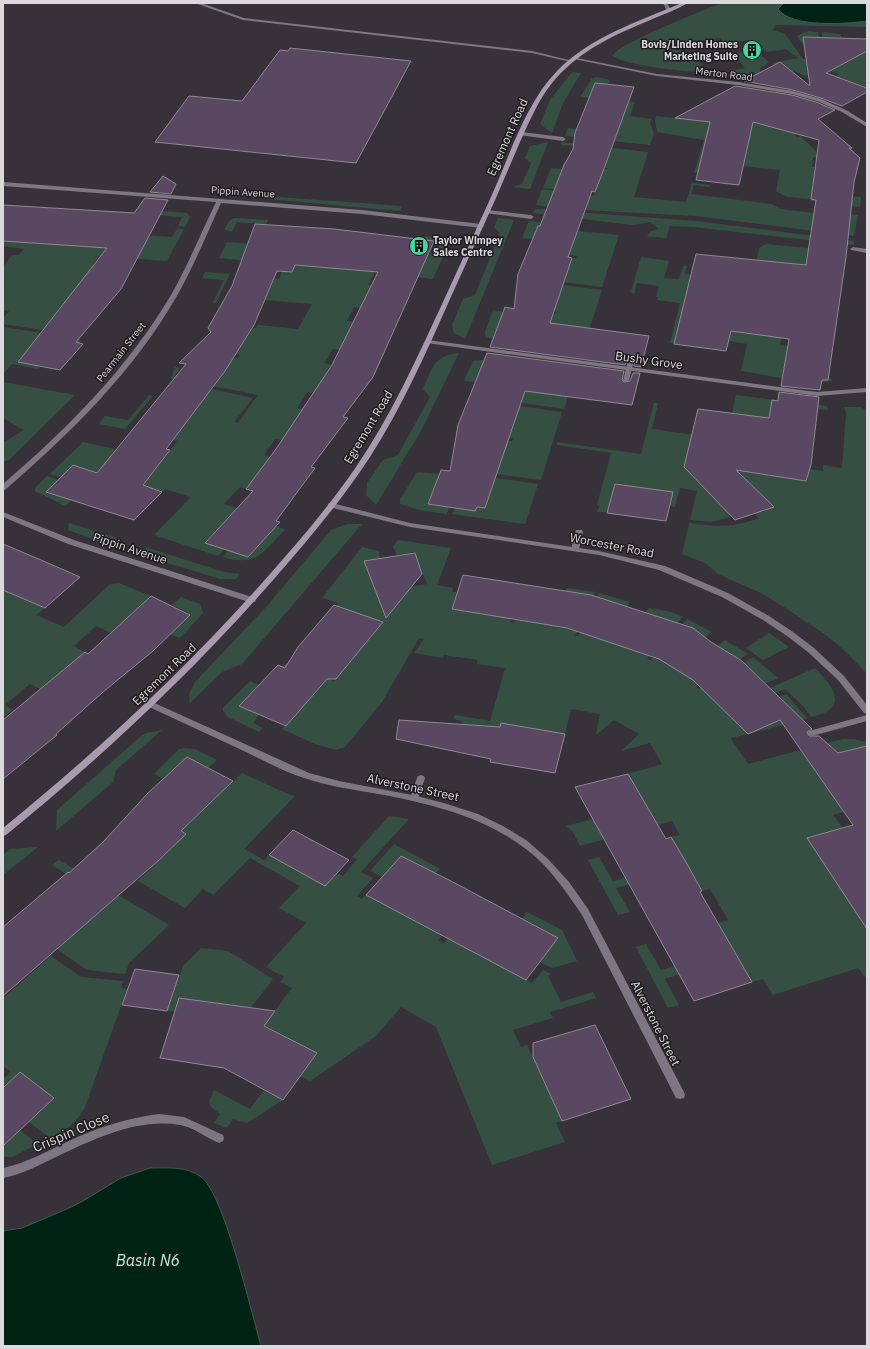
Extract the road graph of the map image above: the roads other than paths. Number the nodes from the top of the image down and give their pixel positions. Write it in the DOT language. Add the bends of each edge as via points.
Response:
graph roads {
  1 [pos="197,3"];
  2 [pos="665,3"];
  3 [pos="686,3"];
  4 [pos="668,10"];
  5 [pos="572,59"];
  6 [pos="867,125"];
  7 [pos="521,134"];
  8 [pos="563,139"];
  9 [pos="3,184"];
  10 [pos="219,201"];
  11 [pos="488,212"];
  12 [pos="531,217"];
  13 [pos="481,226"];
  14 [pos="853,249"];
  15 [pos="867,251"];
  16 [pos="428,342"];
  17 [pos="632,357"];
  18 [pos="629,368"];
  19 [pos="626,380"];
  20 [pos="867,390"];
  21 [pos="3,488"];
  22 [pos="332,505"];
  23 [pos="3,514"];
  24 [pos="580,532"];
  25 [pos="575,549"];
  26 [pos="252,600"];
  27 [pos="150,704"];
  28 [pos="867,711"];
  29 [pos="867,718"];
  30 [pos="812,733"];
  31 [pos="421,778"];
  32 [pos="414,798"];
  33 [pos="3,833"];
  34 [pos="680,1095"];
  35 [pos="219,1138"];
  36 [pos="3,1173"];
  1 -- 5 [label="street, Merton Road" via="236,17 257,21 532,52"];
  2 -- 4 [label="street"];
  3 -- 4 [label="street, Egremont Road"];
  4 -- 5 [label="street, Egremont Road" via="602,40"];
  5 -- 6 [label="street, Merton Road" via="655,75 786,92 835,108"];
  5 -- 7 [label="street, Egremont Road" via="539,95"];
  7 -- 8 [label="street"];
  7 -- 11 [label="street, Egremont Road"];
  9 -- 10 [label="street, Pippin Avenue"];
  10 -- 13 [label="street, Pippin Avenue" via="362,212"];
  10 -- 21 [label="street, Pearmain Street" via="178,288 144,341 115,378 60,437"];
  11 -- 12 [label="street"];
  11 -- 13 [label="street, Egremont Road"];
  13 -- 16 [label="street, Egremont Road"];
  14 -- 15 [label="street"];
  16 -- 18 [label="street, Bushy Grove"];
  16 -- 22 [label="street, Egremont Road" via="390,417"];
  17 -- 18 [label="street"];
  18 -- 19 [label="street"];
  18 -- 20 [label="street, Bushy Grove" via="817,394"];
  22 -- 25 [label="street, Worcester Road" via="410,525"];
  22 -- 26 [label="street, Egremont Road"];
  23 -- 26 [label="street, Pippin Avenue" via="71,542"];
  24 -- 25 [label="street"];
  25 -- 28 [label="street, Worcester Road" via="645,562 724,595 766,618 811,650 841,678"];
  26 -- 27 [label="street, Egremont Road"];
  27 -- 32 [label="street, Alverstone Street" via="314,779"];
  27 -- 33 [label="street, Egremont Road" via="66,782"];
  29 -- 30 [label="street"];
  31 -- 32 [label="street"];
  32 -- 34 [label="street, Alverstone Street" via="464,811 494,825 524,843 553,867 585,912"];
  35 -- 36 [label="street, Crispin Close" via="181,1120 141,1121 108,1129 18,1170"];
}
